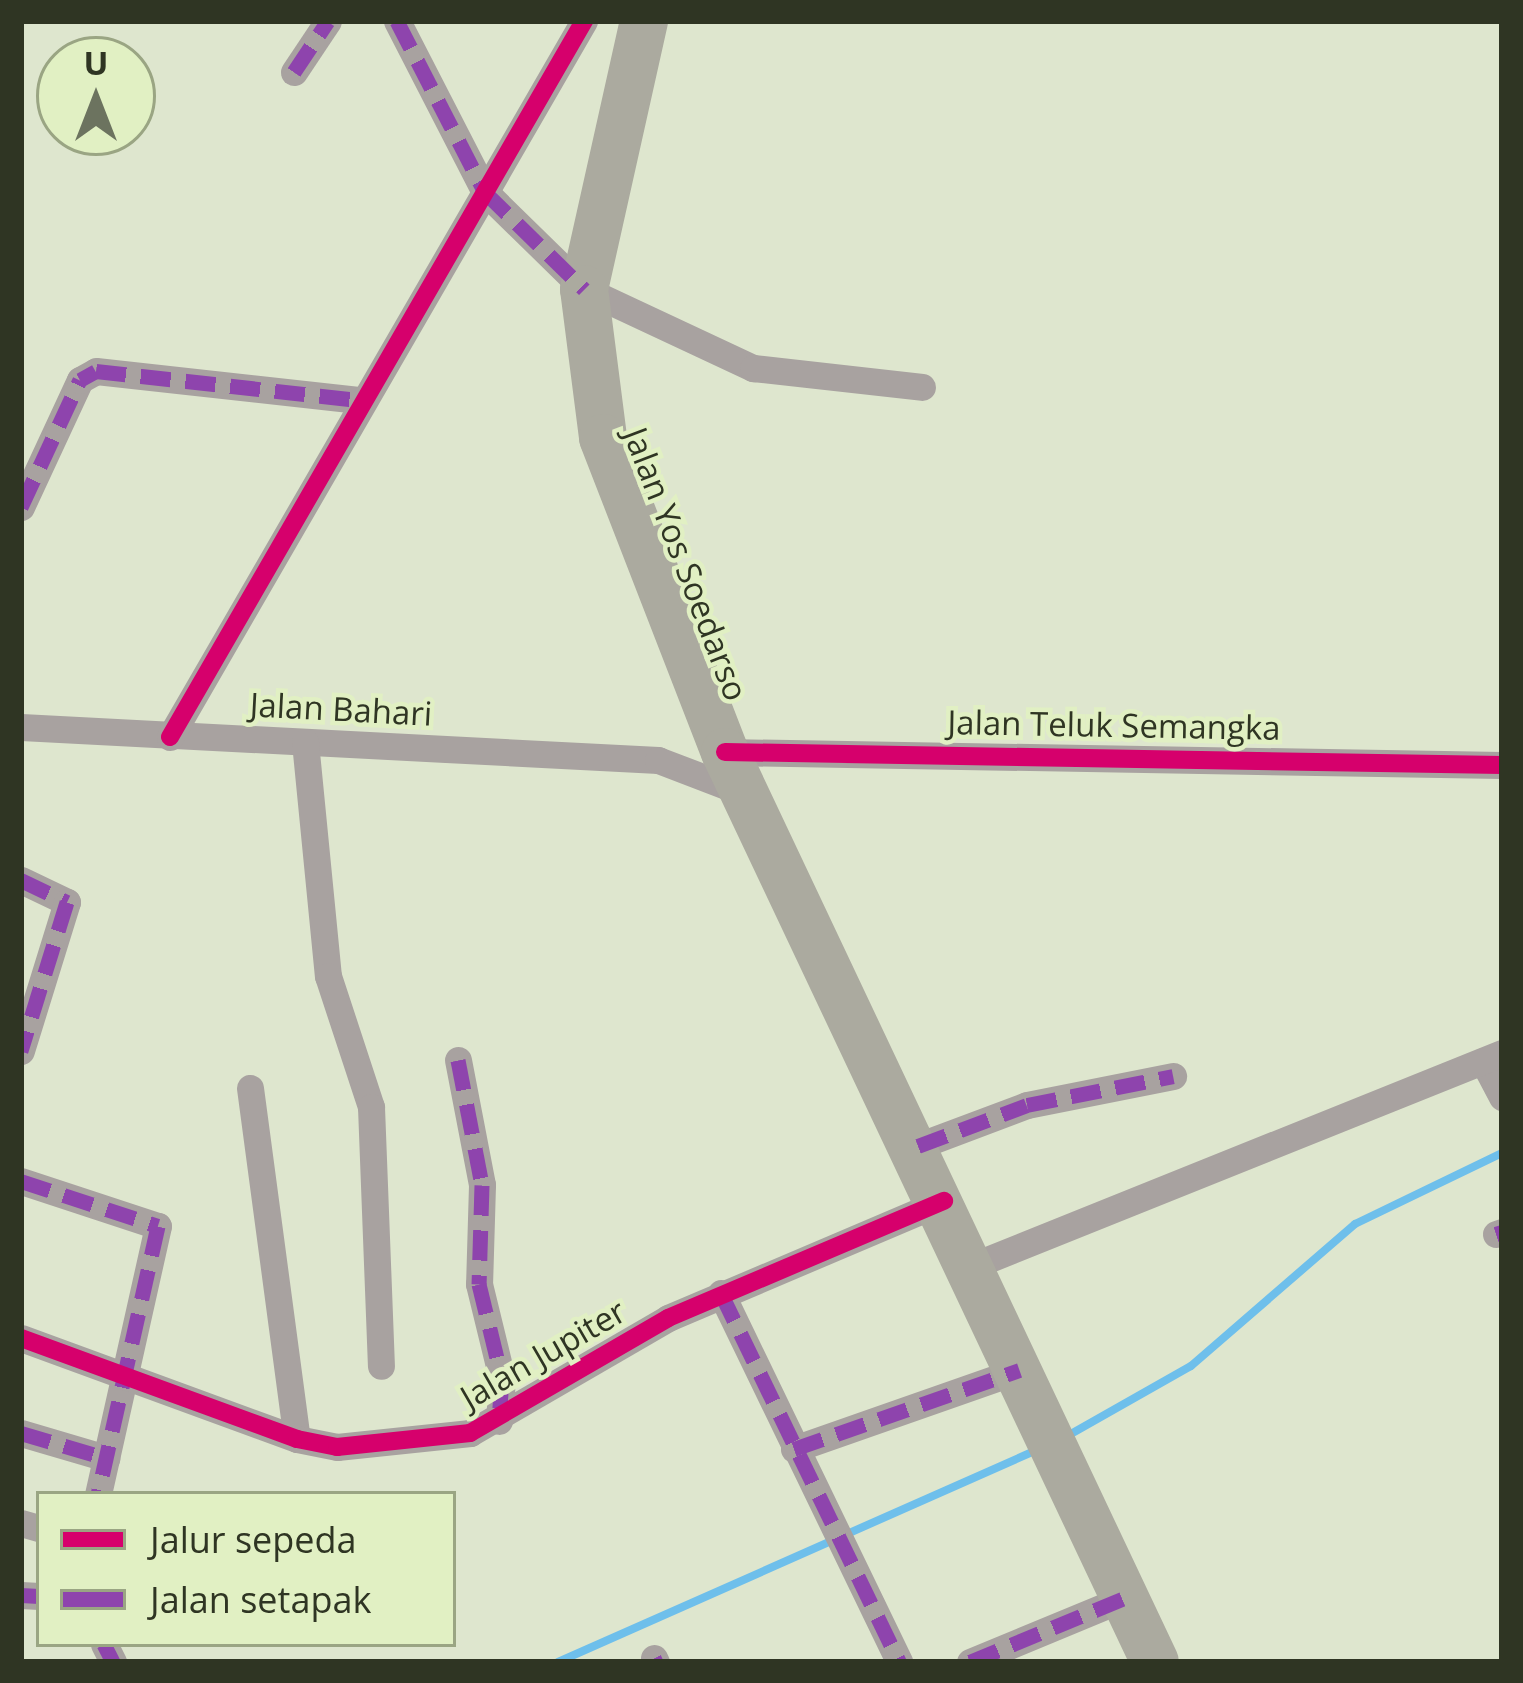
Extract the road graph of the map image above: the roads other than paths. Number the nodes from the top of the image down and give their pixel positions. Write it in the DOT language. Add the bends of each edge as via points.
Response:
graph roads {
  1 [pos="328,21"];
  2 [pos="397,21"];
  3 [pos="584,21"];
  4 [pos="644,21"];
  5 [pos="294,72"];
  6 [pos="485,192"];
  7 [pos="584,289"];
  8 [pos="922,387"];
  9 [pos="358,400"];
  10 [pos="21,507"];
  11 [pos="21,728"];
  12 [pos="170,737"];
  13 [pos="305,742"];
  14 [pos="658,760"];
  15 [pos="730,760"];
  16 [pos="1502,765"];
  17 [pos="21,880"];
  18 [pos="21,1051"];
  19 [pos="1492,1057"];
  20 [pos="458,1060"];
  21 [pos="1173,1076"];
  22 [pos="250,1088"];
  23 [pos="1502,1097"];
  24 [pos="918,1147"];
  25 [pos="21,1181"];
  26 [pos="944,1201"];
  27 [pos="972,1266"];
  28 [pos="721,1293"];
  29 [pos="21,1338"];
  30 [pos="381,1366"];
  31 [pos="1020,1370"];
  32 [pos="126,1375"];
  33 [pos="499,1421"];
  34 [pos="21,1433"];
  35 [pos="297,1439"];
  36 [pos="794,1449"];
  37 [pos="106,1458"];
  38 [pos="99,1491"];
  39 [pos="1122,1599"];
  40 [pos="899,1662"];
  41 [pos="970,1662"];
  42 [pos="1155,1662"];
  1 -- 5 [label="street"];
  2 -- 6 [label="street"];
  3 -- 6 [label="street"];
  4 -- 7 [label="highway, Jalan Yos Soedarso"];
  6 -- 7 [label="street"];
  6 -- 9 [label="street"];
  7 -- 8 [label="street" via="753,368"];
  7 -- 15 [label="highway, Jalan Yos Soedarso" via="603,438"];
  9 -- 10 [label="street" via="96,371 80,380"];
  9 -- 12 [label="street"];
  11 -- 12 [label="street, Jalan Bahari"];
  12 -- 13 [label="street, Jalan Bahari"];
  13 -- 14 [label="street, Jalan Bahari"];
  13 -- 30 [label="street" via="328,976 371,1107"];
  14 -- 15 [label="street, Jalan Bahari"];
  14 -- 15 [label="street, Jalan Bahari"];
  15 -- 16 [label="street, Jalan Teluk Semangka"];
  15 -- 24 [label="highway, Jalan Yos Soedarso"];
  17 -- 18 [label="street" via="58,890 67,920"];
  19 -- 23 [label="street"];
  19 -- 27 [label="street"];
  20 -- 33 [label="street" via="482,1185 479,1283 502,1378"];
  21 -- 24 [label="street" via="1028,1105"];
  22 -- 35 [label="street"];
  24 -- 26 [label="highway, Jalan Yos Soedarso"];
  25 -- 32 [label="street" via="158,1226"];
  26 -- 27 [label="highway, Jalan Yos Soedarso"];
  26 -- 28 [label="street, Jalan Jupiter"];
  27 -- 31 [label="highway, Jalan Yos Soedarso"];
  28 -- 33 [label="street, Jalan Jupiter"];
  28 -- 36 [label="street"];
  29 -- 32 [label="street, Jalan Jupiter"];
  31 -- 36 [label="street"];
  31 -- 39 [label="highway, Jalan Yos Soedarso"];
  32 -- 35 [label="street, Jalan Jupiter"];
  32 -- 37 [label="street"];
  33 -- 35 [label="street, Jalan Jupiter" via="388,1443"];
  34 -- 37 [label="street"];
  36 -- 40 [label="street"];
  37 -- 38 [label="street"];
  39 -- 41 [label="street"];
  39 -- 42 [label="highway, Jalan Yos Soedarso"];
}
